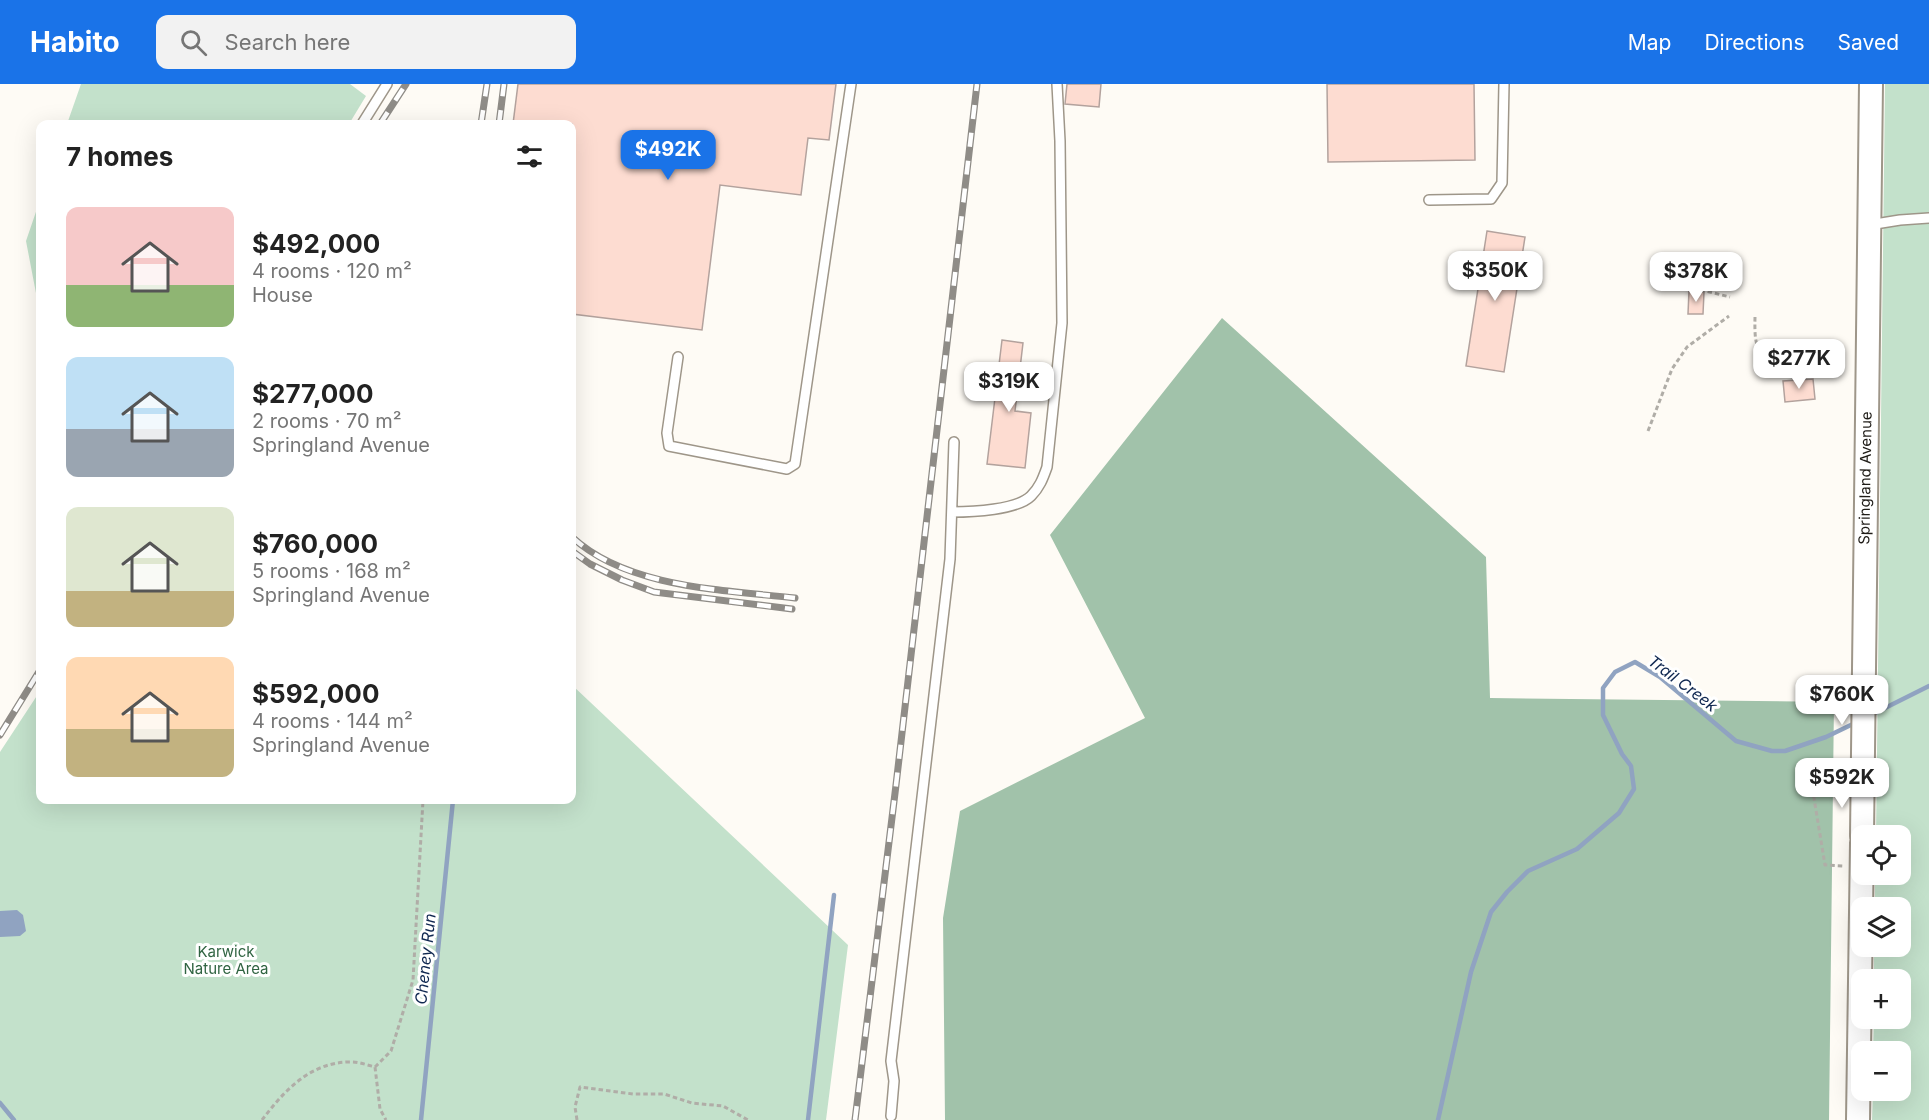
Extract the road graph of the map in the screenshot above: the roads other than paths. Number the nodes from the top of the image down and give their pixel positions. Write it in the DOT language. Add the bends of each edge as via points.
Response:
graph roads {
  1 [pos="387,84"];
  2 [pos="851,84"];
  3 [pos="1058,84"];
  4 [pos="1504,84"];
  5 [pos="1871,84"];
  6 [pos="364,120"];
  7 [pos="1429,200"];
  8 [pos="1929,218"];
  9 [pos="1869,225"];
  10 [pos="678,357"];
  11 [pos="954,442"];
  12 [pos="952,512"];
  13 [pos="1862,825"];
  14 [pos="1861,885"];
  15 [pos="891,1116"];
  16 [pos="1858,1120"];
  1 -- 6 [label="lane"];
  2 -- 10 [label="lane" via="795,464 788,469 669,446 667,433"];
  3 -- 12 [label="lane" via="1062,323 1047,467 1042,483 1030,498 1018,504"];
  4 -- 7 [label="lane" via="1502,183 1491,199"];
  5 -- 9 [label="street, Springland Avenue"];
  8 -- 9 [label="lane"];
  9 -- 13 [label="street, Springland Avenue"];
  11 -- 12 [label="lane"];
  12 -- 15 [label="lane" via="947,587 891,1061"];
  14 -- 16 [label="street"];
}
